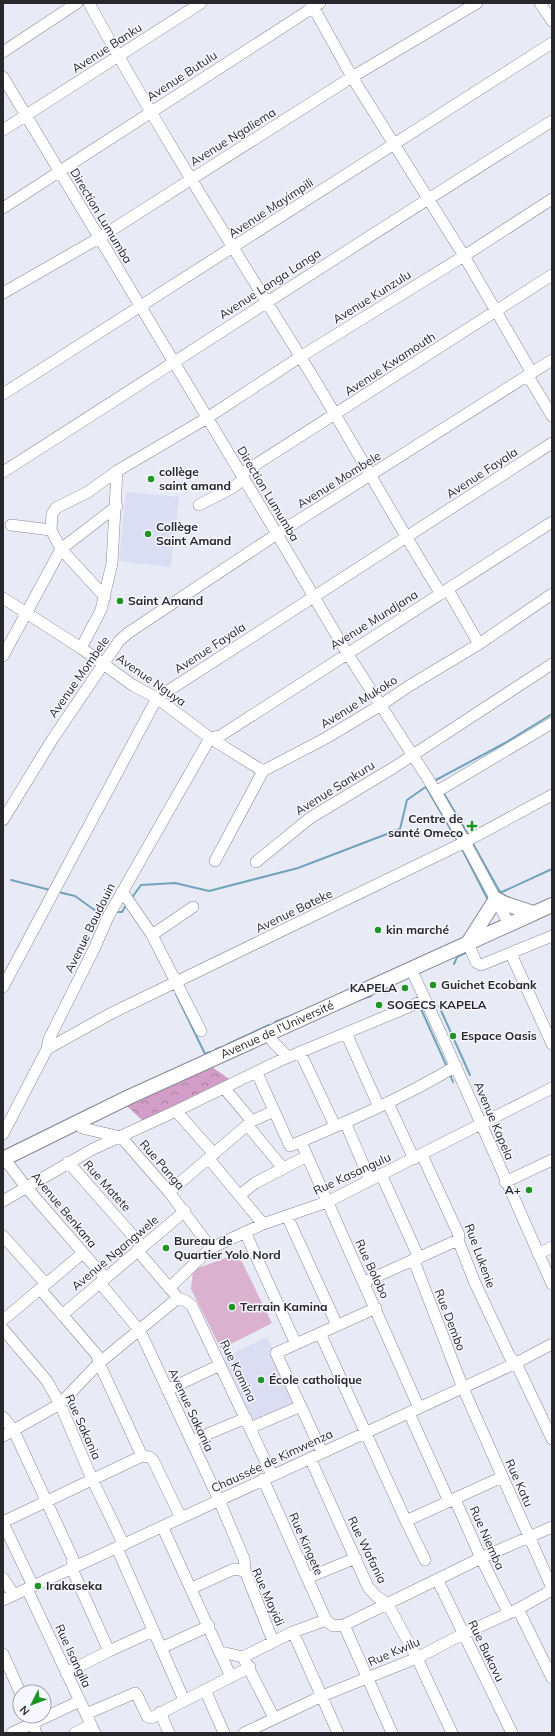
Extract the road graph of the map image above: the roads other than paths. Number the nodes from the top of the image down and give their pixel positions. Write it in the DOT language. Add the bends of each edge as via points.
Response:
graph roads {
  1 [pos="77,3"];
  2 [pos="89,3"];
  3 [pos="201,3"];
  4 [pos="478,3"];
  5 [pos="540,3"];
  6 [pos="315,4"];
  7 [pos="552,21"];
  8 [pos="552,43"];
  9 [pos="3,52"];
  10 [pos="118,57"];
  11 [pos="3,77"];
  12 [pos="352,77"];
  13 [pos="150,112"];
  14 [pos="26,115"];
  15 [pos="552,121"];
  16 [pos="3,130"];
  17 [pos="393,145"];
  18 [pos="59,171"];
  19 [pos="189,179"];
  20 [pos="427,199"];
  21 [pos="552,199"];
  22 [pos="3,208"];
  23 [pos="99,238"];
  24 [pos="233,248"];
  25 [pos="464,256"];
  26 [pos="552,275"];
  27 [pos="3,294"];
  28 [pos="265,302"];
  29 [pos="139,306"];
  30 [pos="497,311"];
  31 [pos="300,357"];
  32 [pos="552,360"];
  33 [pos="174,363"];
  34 [pos="530,374"];
  35 [pos="3,394"];
  36 [pos="335,415"];
  37 [pos="552,416"];
  38 [pos="207,418"];
  39 [pos="552,443"];
  40 [pos="117,471"];
  41 [pos="3,472"];
  42 [pos="242,476"];
  43 [pos="370,476"];
  44 [pos="199,505"];
  45 [pos="117,506"];
  46 [pos="552,522"];
  47 [pos="11,525"];
  48 [pos="51,530"];
  49 [pos="277,534"];
  50 [pos="406,538"];
  51 [pos="61,549"];
  52 [pos="444,592"];
  53 [pos="552,594"];
  54 [pos="105,597"];
  55 [pos="3,598"];
  56 [pos="314,598"];
  57 [pos="26,614"];
  58 [pos="479,644"];
  59 [pos="81,648"];
  60 [pos="347,653"];
  61 [pos="3,656"];
  62 [pos="104,663"];
  63 [pos="552,664"];
  64 [pos="157,698"];
  65 [pos="381,705"];
  66 [pos="552,724"];
  67 [pos="210,738"];
  68 [pos="412,755"];
  69 [pos="263,771"];
  70 [pos="433,788"];
  71 [pos="552,795"];
  72 [pos="3,820"];
  73 [pos="466,842"];
  74 [pos="215,862"];
  75 [pos="256,862"];
  76 [pos="127,898"];
  77 [pos="496,899"];
  78 [pos="552,905"];
  79 [pos="193,907"];
  80 [pos="533,913"];
  81 [pos="510,924"];
  82 [pos="152,935"];
  83 [pos="552,936"];
  84 [pos="468,943"];
  85 [pos="511,954"];
  86 [pos="411,969"];
  87 [pos="176,983"];
  88 [pos="3,987"];
  89 [pos="425,1000"];
  90 [pos="201,1031"];
  91 [pos="268,1033"];
  92 [pos="346,1033"];
  93 [pos="552,1044"];
  94 [pos="47,1049"];
  95 [pos="300,1052"];
  96 [pos="288,1057"];
  97 [pos="456,1066"];
  98 [pos="257,1073"];
  99 [pos="224,1088"];
  100 [pos="552,1088"];
  101 [pos="384,1105"];
  102 [pos="274,1110"];
  103 [pos="176,1111"];
  104 [pos="79,1120"];
  105 [pos="250,1123"];
  106 [pos="340,1124"];
  107 [pos="482,1124"];
  108 [pos="3,1134"];
  109 [pos="121,1137"];
  110 [pos="301,1142"];
  111 [pos="307,1156"];
  112 [pos="212,1157"];
  113 [pos="418,1157"];
  114 [pos="3,1158"];
  115 [pos="552,1160"];
  116 [pos="68,1162"];
  117 [pos="282,1168"];
  118 [pos="381,1174"];
  119 [pos="370,1180"];
  120 [pos="505,1182"];
  121 [pos="26,1187"];
  122 [pos="169,1192"];
  123 [pos="240,1195"];
  124 [pos="3,1201"];
  125 [pos="327,1202"];
  126 [pos="184,1211"];
  127 [pos="287,1216"];
  128 [pos="262,1224"];
  129 [pos="245,1232"];
  130 [pos="3,1236"];
  131 [pos="458,1240"];
  132 [pos="552,1247"];
  133 [pos="140,1248"];
  134 [pos="212,1248"];
  135 [pos="83,1253"];
  136 [pos="538,1254"];
  137 [pos="417,1260"];
  138 [pos="102,1281"];
  139 [pos="364,1282"];
  140 [pos="552,1284"];
  141 [pos="43,1287"];
  142 [pos="169,1288"];
  143 [pos="178,1298"];
  144 [pos="376,1308"];
  145 [pos="62,1316"];
  146 [pos="3,1320"];
  147 [pos="337,1325"];
  148 [pos="3,1329"];
  149 [pos="140,1330"];
  150 [pos="320,1333"];
  151 [pos="7,1341"];
  152 [pos="296,1344"];
  153 [pos="552,1344"];
  154 [pos="99,1363"];
  155 [pos="516,1363"];
  156 [pos="220,1365"];
  157 [pos="463,1388"];
  158 [pos="167,1390"];
  159 [pos="60,1404"];
  160 [pos="301,1406"];
  161 [pos="414,1410"];
  162 [pos="3,1417"];
  163 [pos="248,1423"];
  164 [pos="14,1431"];
  165 [pos="366,1432"];
  166 [pos="3,1436"];
  167 [pos="552,1439"];
  168 [pos="192,1441"];
  169 [pos="322,1452"];
  170 [pos="142,1456"];
  171 [pos="310,1458"];
  172 [pos="267,1477"];
  173 [pos="502,1477"];
  174 [pos="92,1479"];
  175 [pos="45,1500"];
  176 [pos="219,1500"];
  177 [pos="451,1500"];
  178 [pos="181,1518"];
  179 [pos="406,1521"];
  180 [pos="3,1522"];
  181 [pos="552,1527"];
  182 [pos="163,1528"];
  183 [pos="529,1537"];
  184 [pos="120,1547"];
  185 [pos="356,1558"];
  186 [pos="481,1558"];
  187 [pos="426,1560"];
  188 [pos="72,1570"];
  189 [pos="245,1571"];
  190 [pos="3,1578"];
  191 [pos="308,1578"];
  192 [pos="437,1579"];
  193 [pos="30,1588"];
  194 [pos="192,1588"];
  195 [pos="552,1589"];
  196 [pos="14,1595"];
  197 [pos="3,1600"];
  198 [pos="387,1603"];
  199 [pos="513,1610"];
  200 [pos="326,1620"];
  201 [pos="209,1626"];
  202 [pos="344,1626"];
  203 [pos="153,1631"];
  204 [pos="293,1632"];
  205 [pos="463,1634"];
  206 [pos="273,1641"];
  207 [pos="161,1648"];
  208 [pos="109,1651"];
  209 [pos="221,1652"];
  210 [pos="3,1654"];
  211 [pos="243,1657"];
  212 [pos="416,1658"];
  213 [pos="250,1667"];
  214 [pos="66,1673"];
  215 [pos="231,1677"];
  216 [pos="368,1677"];
  217 [pos="552,1678"];
  218 [pos="16,1684"];
  219 [pos="205,1690"];
  220 [pos="322,1696"];
  221 [pos="184,1700"];
  222 [pos="80,1701"];
  223 [pos="160,1712"];
  224 [pos="86,1714"];
  225 [pos="52,1715"];
  226 [pos="274,1718"];
  227 [pos="33,1724"];
  228 [pos="93,1729"];
  229 [pos="257,1730"];
  230 [pos="12,1733"];
  231 [pos="75,1733"];
  232 [pos="169,1733"];
  233 [pos="224,1733"];
  234 [pos="244,1733"];
  235 [pos="338,1733"];
  236 [pos="392,1733"];
  237 [pos="452,1733"];
  238 [pos="512,1733"];
  1 -- 9 [label="street"];
  2 -- 10 [label="street"];
  3 -- 10 [label="street, Avenue Banku"];
  4 -- 12 [label="street, Avenue Ngaliema"];
  5 -- 7 [label="street"];
  6 -- 12 [label="street"];
  6 -- 13 [label="street, Avenue Butulu"];
  8 -- 17 [label="street, Avenue Mayimpili"];
  10 -- 13 [label="street"];
  10 -- 14 [label="street, Avenue Banku"];
  11 -- 14 [label="street, Direction Lumumba"];
  12 -- 17 [label="street"];
  12 -- 19 [label="street, Avenue Ngaliema"];
  13 -- 18 [label="street, Avenue Butulu"];
  13 -- 19 [label="street"];
  14 -- 16 [label="street, Avenue Banku"];
  14 -- 18 [label="street, Direction Lumumba"];
  15 -- 20 [label="street, Avenue Langa Langa"];
  17 -- 20 [label="street"];
  17 -- 24 [label="street, Avenue Mayimpili"];
  18 -- 22 [label="street, Avenue Butulu"];
  18 -- 23 [label="street, Direction Lumumba"];
  19 -- 23 [label="street, Avenue Ngaliema"];
  19 -- 24 [label="street"];
  20 -- 25 [label="street"];
  20 -- 28 [label="street, Avenue Langa Langa"];
  21 -- 25 [label="street, Avenue Kunzulu"];
  23 -- 27 [label="street, Avenue Ngaliema"];
  23 -- 29 [label="street, Direction Lumumba"];
  24 -- 28 [label="street"];
  24 -- 29 [label="street, Avenue Mayimpili"];
  25 -- 30 [label="street"];
  25 -- 31 [label="street, Avenue Kunzulu"];
  26 -- 30 [label="street, Avenue Kwamouth"];
  28 -- 31 [label="street"];
  28 -- 33 [label="street, Avenue Langa Langa"];
  29 -- 33 [label="street, Direction Lumumba"];
  29 -- 35 [label="street, Avenue Mayimpili"];
  30 -- 34 [label="street"];
  30 -- 36 [label="street, Avenue Kwamouth"];
  31 -- 36 [label="street"];
  31 -- 38 [label="street, Avenue Kunzulu"];
  32 -- 34 [label="street, Avenue Mombele"];
  33 -- 38 [label="street, Direction Lumumba"];
  33 -- 41 [label="street, Avenue Langa Langa"];
  34 -- 37 [label="street"];
  34 -- 43 [label="street, Avenue Mombele"];
  36 -- 42 [label="street, Avenue Kwamouth"];
  36 -- 43 [label="street"];
  38 -- 40 [label="street, Avenue Kunzulu"];
  38 -- 42 [label="street, Direction Lumumba"];
  39 -- 50 [label="street, Avenue Fayala"];
  40 -- 45 [label="street"];
  40 -- 48 [label="street, Avenue Kunzulu" via="88,492 56,508 52,514"];
  42 -- 44 [label="street, Avenue Kwamouth" via="232,488"];
  42 -- 49 [label="street, Direction Lumumba"];
  43 -- 49 [label="street, Avenue Mombele"];
  43 -- 50 [label="street"];
  45 -- 51 [label="street"];
  45 -- 54 [label="street" via="112,563"];
  46 -- 52 [label="street, Avenue Mundjana"];
  47 -- 48 [label="street"];
  48 -- 51 [label="street"];
  49 -- 56 [label="street, Direction Lumumba"];
  49 -- 62 [label="street, Avenue Mombele" via="128,634 119,641"];
  50 -- 52 [label="street"];
  50 -- 56 [label="street, Avenue Fayala"];
  51 -- 54 [label="street"];
  51 -- 57 [label="street"];
  52 -- 58 [label="street"];
  52 -- 60 [label="street, Avenue Mundjana"];
  53 -- 58 [label="street, Avenue Mukoko"];
  54 -- 59 [label="street"];
  55 -- 57 [label="street, Avenue Nguya"];
  56 -- 60 [label="street, Direction Lumumba"];
  56 -- 64 [label="street, Avenue Fayala" via="238,644"];
  57 -- 59 [label="street, Avenue Nguya"];
  57 -- 61 [label="street"];
  58 -- 65 [label="street, Avenue Mukoko"];
  59 -- 62 [label="street, Avenue Nguya"];
  60 -- 65 [label="street, Direction Lumumba"];
  60 -- 67 [label="street, Avenue Mundjana" via="220,736"];
  62 -- 64 [label="street, Avenue Nguya" via="134,686"];
  62 -- 72 [label="street, Avenue Mombele" via="52,740"];
  63 -- 68 [label="street, Avenue Sankuru"];
  64 -- 67 [label="street, Avenue Nguya"];
  64 -- 88 [label="street, Avenue Fayala"];
  65 -- 68 [label="street, Direction Lumumba"];
  65 -- 69 [label="street, Avenue Mukoko"];
  66 -- 70 [label="street"];
  67 -- 69 [label="street, Avenue Nguya"];
  67 -- 76 [label="street, Avenue Baudouin"];
  68 -- 70 [label="street, Direction Lumumba"];
  68 -- 75 [label="street, Avenue Sankuru" via="310,818"];
  69 -- 74 [label="street"];
  70 -- 73 [label="street, Direction Lumumba"];
  71 -- 73 [label="street, Avenue Bateke"];
  73 -- 77 [label="street, Direction Lumumba"];
  73 -- 87 [label="street, Avenue Bateke"];
  76 -- 82 [label="street"];
  76 -- 94 [label="street, Avenue Baudouin" via="111,913 49,1039"];
  77 -- 80 [label="main road" via="503,904"];
  77 -- 81 [label="street, Direction Lumumba"];
  77 -- 84 [label="main road"];
  78 -- 80 [label="main road, Avenue de l’Université"];
  79 -- 82 [label="street"];
  80 -- 81 [label="main road, Avenue de l’Université"];
  81 -- 84 [label="main road, Avenue de l’Université"];
  82 -- 87 [label="street"];
  83 -- 85 [label="street"];
  84 -- 85 [label="street" via="472,956 481,965"];
  84 -- 86 [label="main road, Avenue de l’Université"];
  85 -- 93 [label="street"];
  86 -- 89 [label="street, Avenue Kapela"];
  86 -- 91 [label="main road, Avenue de l’Université"];
  87 -- 90 [label="street"];
  87 -- 94 [label="street, Avenue Bateke" via="79,1030"];
  89 -- 92 [label="street"];
  89 -- 97 [label="street, Avenue Kapela"];
  91 -- 96 [label="street"];
  91 -- 104 [label="main road, Avenue de l’Université"];
  92 -- 95 [label="street"];
  92 -- 101 [label="street, Rue Lukenie"];
  94 -- 108 [label="street, Avenue Baudouin"];
  95 -- 96 [label="street"];
  95 -- 106 [label="street"];
  96 -- 98 [label="street"];
  97 -- 101 [label="street"];
  97 -- 107 [label="street, Avenue Kapela"];
  98 -- 99 [label="street"];
  98 -- 102 [label="street"];
  99 -- 103 [label="street"];
  99 -- 105 [label="street"];
  100 -- 107 [label="street, Rue Kasangulu"];
  101 -- 106 [label="street"];
  101 -- 113 [label="street, Rue Lukenie"];
  102 -- 105 [label="street"];
  102 -- 110 [label="street" via="290,1146"];
  103 -- 109 [label="street"];
  103 -- 112 [label="street"];
  104 -- 109 [label="street" via="82,1128"];
  104 -- 114 [label="main road, Avenue de l’Université"];
  105 -- 112 [label="street"];
  105 -- 117 [label="street"];
  106 -- 110 [label="street"];
  106 -- 119 [label="street"];
  107 -- 113 [label="street, Rue Kasangulu"];
  107 -- 120 [label="street, Avenue Kapela"];
  109 -- 116 [label="street"];
  109 -- 122 [label="street, Rue Panga"];
  110 -- 111 [label="street, Rue Bolobo"];
  111 -- 117 [label="street"];
  111 -- 125 [label="street, Rue Bolobo"];
  112 -- 122 [label="street"];
  112 -- 123 [label="street"];
  113 -- 118 [label="street, Rue Kasangulu"];
  113 -- 131 [label="street, Rue Lukenie" via="458,1235"];
  114 -- 121 [label="street, Avenue Benkana"];
  115 -- 120 [label="street"];
  116 -- 121 [label="street"];
  116 -- 133 [label="street, Rue Matete"];
  117 -- 123 [label="street"];
  118 -- 119 [label="street, Rue Kasangulu"];
  118 -- 137 [label="street, Rue Dembo"];
  119 -- 125 [label="street, Rue Kasangulu"];
  120 -- 136 [label="street, Avenue Kapela"];
  121 -- 124 [label="street"];
  121 -- 135 [label="street, Avenue Benkana"];
  122 -- 126 [label="street, Rue Panga"];
  123 -- 128 [label="street"];
  125 -- 127 [label="street, Rue Kasangulu"];
  125 -- 139 [label="street, Rue Bolobo"];
  126 -- 133 [label="street, Avenue Ngangwele"];
  126 -- 134 [label="street, Rue Panga"];
  127 -- 128 [label="street, Rue Kasangulu"];
  127 -- 147 [label="street"];
  128 -- 129 [label="street, Rue Kasangulu"];
  129 -- 134 [label="street, Rue Kasangulu"];
  129 -- 152 [label="street"];
  130 -- 141 [label="street"];
  131 -- 137 [label="street"];
  131 -- 155 [label="street, Rue Lukenie" via="500,1337"];
  132 -- 136 [label="street"];
  133 -- 138 [label="street, Avenue Ngangwele"];
  133 -- 142 [label="street, Rue Matete"];
  134 -- 142 [label="street, Rue Kasangulu"];
  135 -- 138 [label="street, Avenue Benkana"];
  135 -- 141 [label="street"];
  136 -- 140 [label="street, Avenue Kapela"];
  137 -- 139 [label="street"];
  137 -- 157 [label="street, Rue Dembo"];
  138 -- 145 [label="street, Avenue Ngangwele"];
  138 -- 149 [label="street, Avenue Benkana"];
  139 -- 144 [label="street, Rue Bolobo"];
  141 -- 145 [label="street"];
  141 -- 146 [label="street"];
  142 -- 143 [label="street, Rue Kamina"];
  143 -- 149 [label="street"];
  143 -- 156 [label="street, Rue Kamina" via="192,1306"];
  144 -- 147 [label="street"];
  144 -- 161 [label="street, Rue Bolobo"];
  145 -- 154 [label="street" via="97,1355"];
  147 -- 150 [label="street"];
  148 -- 151 [label="street, Rue Sakania"];
  149 -- 154 [label="street"];
  149 -- 158 [label="street, Avenue Sakania"];
  150 -- 152 [label="street"];
  150 -- 165 [label="street"];
  151 -- 159 [label="street, Rue Sakania" via="43,1375"];
  152 -- 160 [label="street" via="276,1353"];
  153 -- 155 [label="street, Chaussée de Kimwenza"];
  154 -- 159 [label="street"];
  154 -- 170 [label="street"];
  155 -- 157 [label="street, Chaussée de Kimwenza"];
  155 -- 167 [label="street, Rue Lukenie"];
  156 -- 158 [label="street"];
  156 -- 163 [label="street, Rue Kamina"];
  157 -- 161 [label="street, Chaussée de Kimwenza"];
  157 -- 173 [label="street, Rue Katu"];
  158 -- 168 [label="street, Avenue Sakania"];
  159 -- 164 [label="street"];
  159 -- 174 [label="street, Rue Sakania"];
  160 -- 163 [label="street"];
  160 -- 169 [label="street"];
  161 -- 165 [label="street, Chaussée de Kimwenza"];
  161 -- 177 [label="street, Rue Niemba"];
  162 -- 164 [label="street"];
  163 -- 168 [label="street"];
  163 -- 172 [label="street, Rue Kamina"];
  164 -- 166 [label="street"];
  164 -- 175 [label="street"];
  165 -- 169 [label="street, Chaussée de Kimwenza"];
  165 -- 179 [label="street"];
  168 -- 176 [label="street, Avenue Sakania"];
  169 -- 171 [label="street, Chaussée de Kimwenza"];
  170 -- 174 [label="street"];
  170 -- 178 [label="street" via="153,1460"];
  171 -- 172 [label="street, Chaussée de Kimwenza"];
  171 -- 185 [label="street, Rue Wafania"];
  172 -- 176 [label="street, Chaussée de Kimwenza"];
  172 -- 191 [label="street, Rue Kingete"];
  173 -- 177 [label="street"];
  173 -- 183 [label="street, Rue Katu"];
  174 -- 175 [label="street"];
  174 -- 184 [label="street, Rue Sakania"];
  175 -- 180 [label="street"];
  175 -- 188 [label="street" via="73,1559"];
  176 -- 178 [label="street, Chaussée de Kimwenza"];
  176 -- 189 [label="street, Avenue Sakania" via="244,1559"];
  177 -- 179 [label="street"];
  177 -- 186 [label="street, Rue Niemba" via="457,1504"];
  178 -- 182 [label="street, Chaussée de Kimwenza"];
  179 -- 187 [label="street"];
  180 -- 193 [label="street, Rue Isangila"];
  181 -- 183 [label="street"];
  182 -- 184 [label="street, Chaussée de Kimwenza"];
  182 -- 194 [label="street"];
  183 -- 186 [label="street"];
  183 -- 195 [label="street, Rue Katu"];
  184 -- 188 [label="street, Chaussée de Kimwenza"];
  184 -- 203 [label="street, Rue Sakania"];
  185 -- 191 [label="street"];
  185 -- 198 [label="street, Rue Wafania" via="368,1586 376,1596"];
  186 -- 192 [label="street"];
  186 -- 199 [label="street, Rue Niemba"];
  188 -- 193 [label="street, Chaussée de Kimwenza"];
  188 -- 208 [label="street"];
  189 -- 194 [label="street, Rue Mayidi" via="234,1569"];
  189 -- 206 [label="street, Rue Mayidi"];
  190 -- 196 [label="street"];
  191 -- 200 [label="street, Rue Kingete"];
  192 -- 198 [label="street"];
  192 -- 205 [label="street, Rue Bukavu"];
  193 -- 196 [label="street, Chaussée de Kimwenza"];
  193 -- 214 [label="street, Rue Isangila"];
  194 -- 201 [label="street"];
  195 -- 199 [label="street, Rue Kwilu"];
  196 -- 197 [label="street, Chaussée de Kimwenza"];
  198 -- 202 [label="street"];
  198 -- 212 [label="street, Rue Wafania"];
  199 -- 205 [label="street, Rue Kwilu"];
  199 -- 217 [label="street, Rue Niemba"];
  200 -- 202 [label="street" via="333,1626"];
  200 -- 204 [label="street"];
  201 -- 207 [label="street"];
  201 -- 209 [label="street"];
  202 -- 216 [label="street"];
  203 -- 207 [label="street, Rue Sakania"];
  203 -- 208 [label="street"];
  204 -- 206 [label="street"];
  204 -- 220 [label="street"];
  205 -- 212 [label="street, Rue Kwilu"];
  205 -- 238 [label="street, Rue Bukavu"];
  206 -- 211 [label="street"];
  207 -- 221 [label="street, Rue Sakania"];
  208 -- 214 [label="street"];
  209 -- 211 [label="street"];
  209 -- 215 [label="street"];
  210 -- 218 [label="street"];
  211 -- 213 [label="street"];
  212 -- 216 [label="street, Rue Kwilu"];
  212 -- 237 [label="street, Rue Wafania"];
  213 -- 215 [label="street"];
  213 -- 226 [label="street"];
  214 -- 222 [label="street, Rue Isangila"];
  215 -- 219 [label="street"];
  216 -- 220 [label="street, Rue Kwilu"];
  216 -- 236 [label="street"];
  219 -- 221 [label="street"];
  219 -- 233 [label="street"];
  220 -- 226 [label="street, Rue Kwilu"];
  220 -- 235 [label="street"];
  221 -- 223 [label="street"];
  222 -- 224 [label="street, Rue Isangila"];
  222 -- 225 [label="street"];
  223 -- 224 [label="street" via="151,1718 147,1716 135,1693"];
  223 -- 232 [label="street"];
  224 -- 228 [label="street, Rue Isangila"];
  226 -- 229 [label="street, Rue Kwilu"];
  227 -- 230 [label="street"];
  228 -- 231 [label="street"];
  229 -- 234 [label="street, Rue Kwilu"];
}
